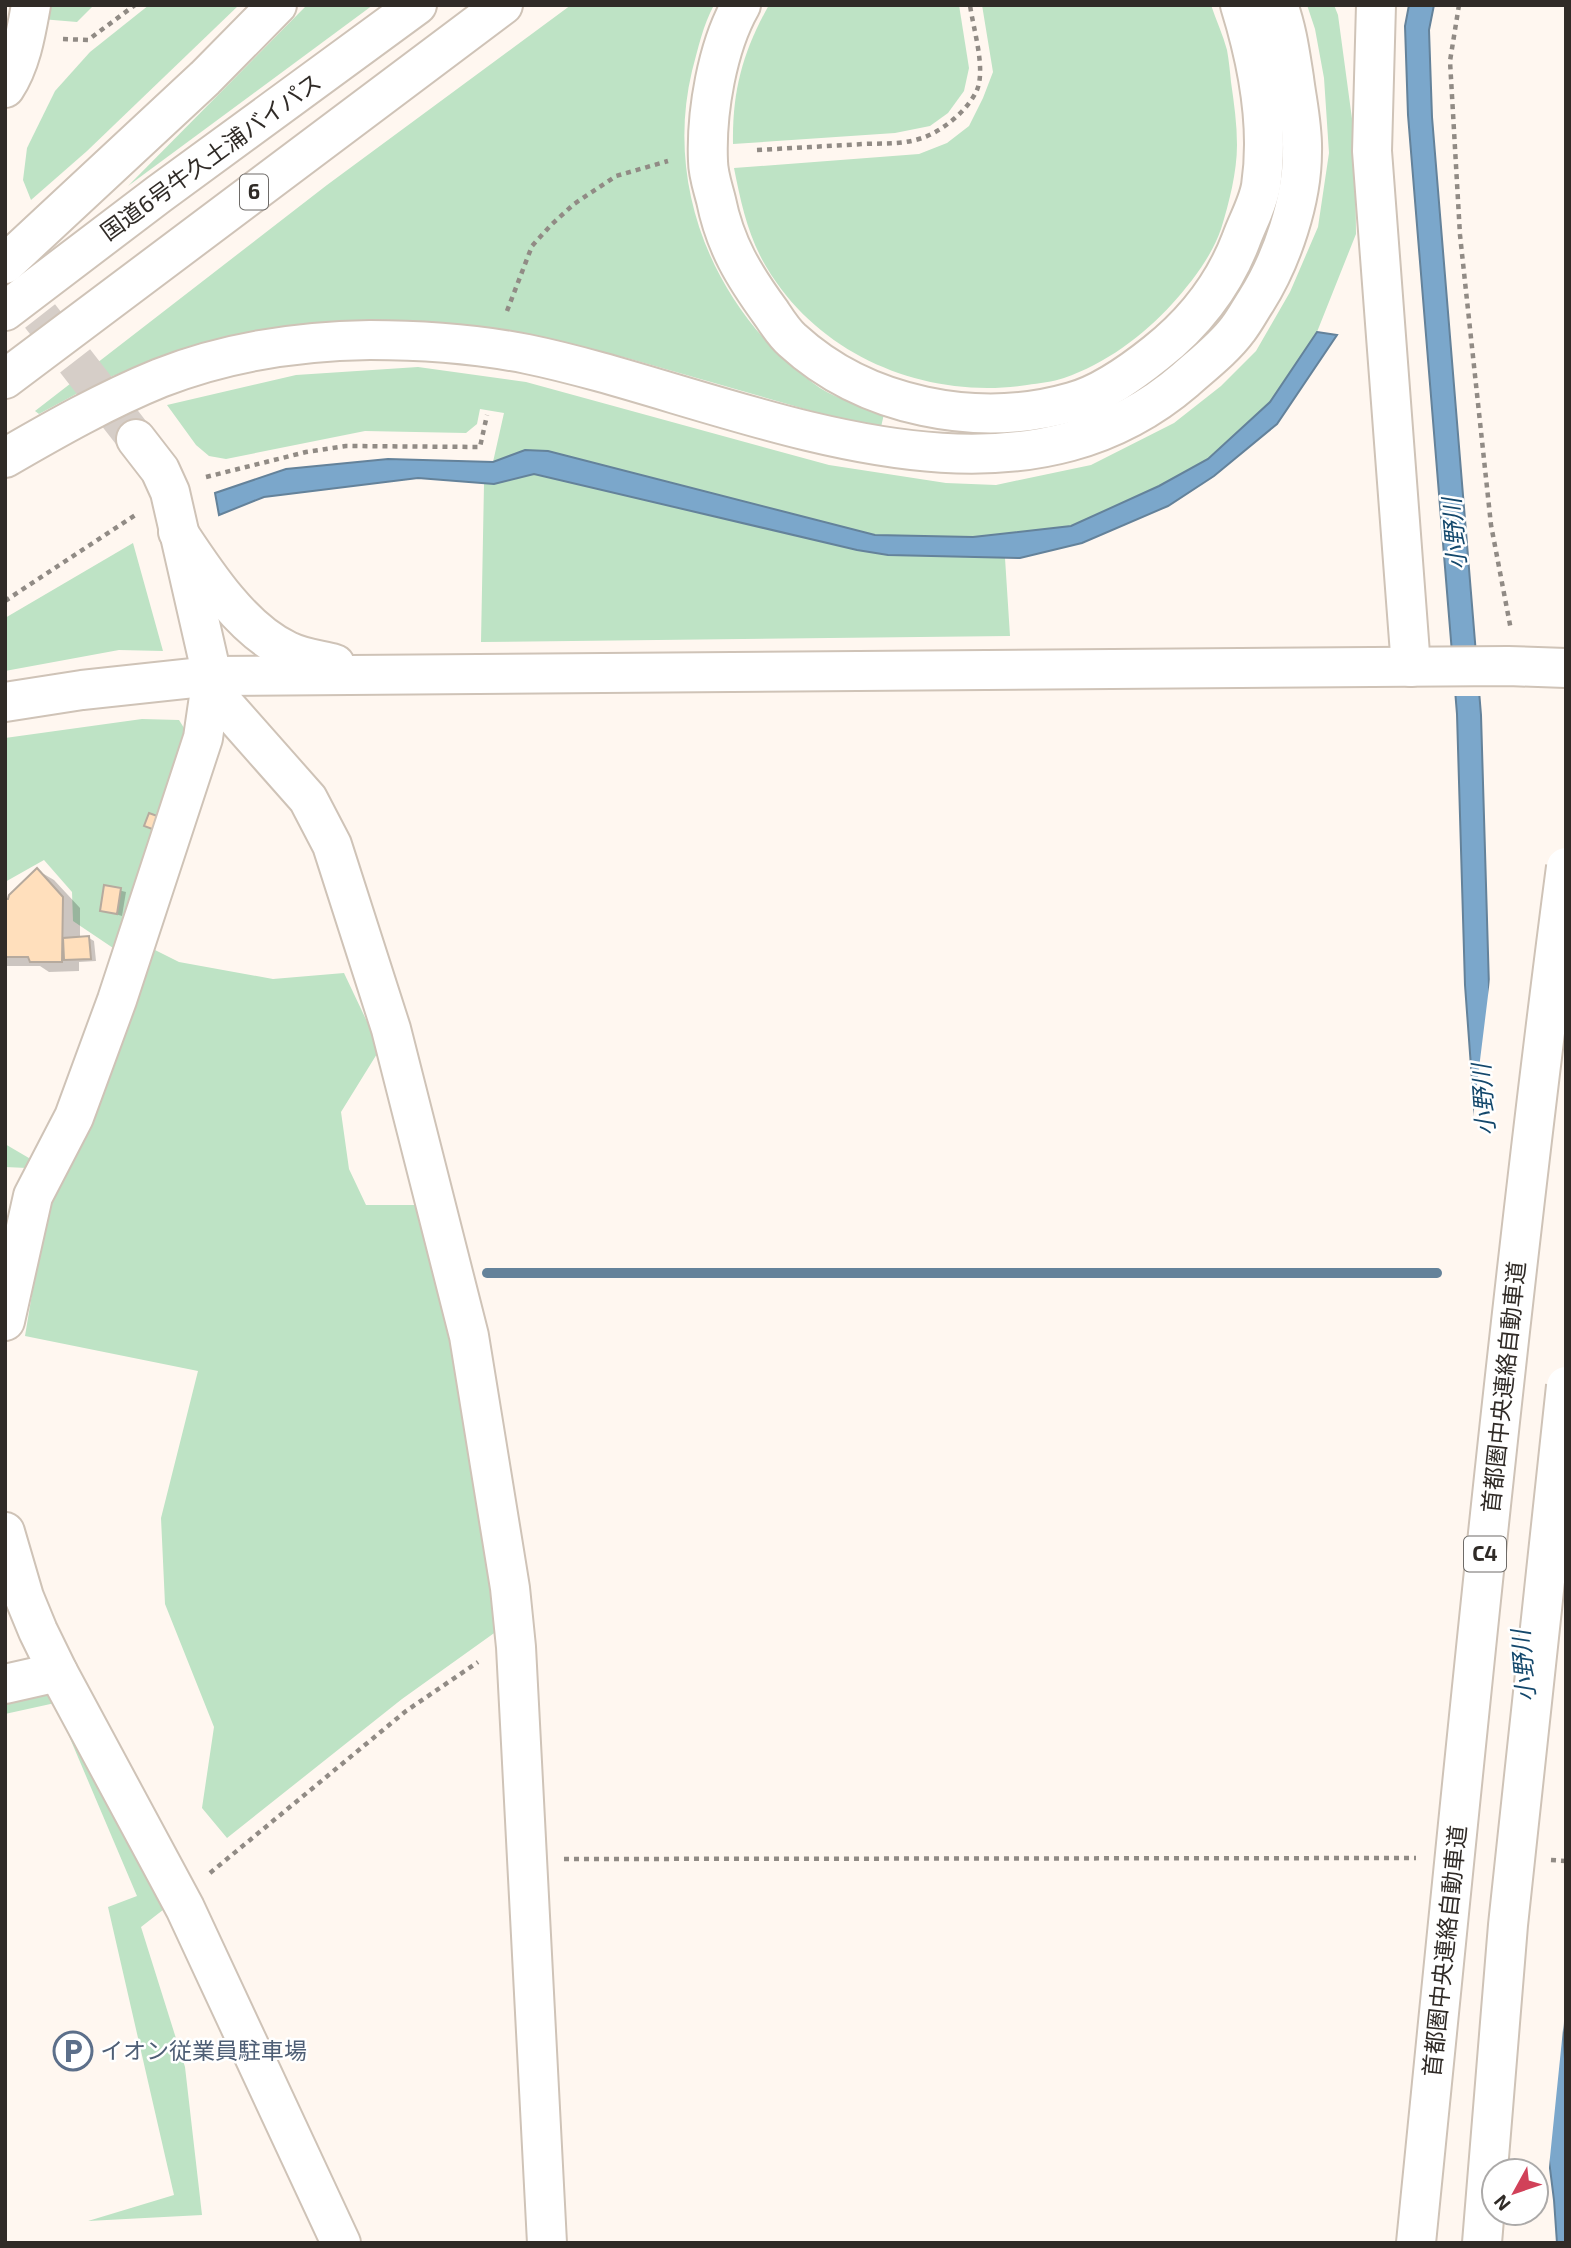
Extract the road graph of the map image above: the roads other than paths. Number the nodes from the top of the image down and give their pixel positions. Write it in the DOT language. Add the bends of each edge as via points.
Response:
graph roads {
  1 [pos="31,5"];
  2 [pos="277,5"];
  3 [pos="417,5"];
  4 [pos="503,5"];
  5 [pos="741,5"];
  6 [pos="1240,5"];
  7 [pos="1278,5"];
  8 [pos="1376,5"];
  9 [pos="5,88"];
  10 [pos="5,264"];
  11 [pos="5,311"];
  12 [pos="5,379"];
  13 [pos="136,439"];
  14 [pos="5,458"];
  15 [pos="178,533"];
  16 [pos="1422,667"];
  17 [pos="1566,668"];
  18 [pos="374,675"];
  19 [pos="212,676"];
  20 [pos="5,702"];
  21 [pos="1566,867"];
  22 [pos="5,1321"];
  23 [pos="1566,1386"];
  24 [pos="5,1532"];
  25 [pos="58,1672"];
  26 [pos="5,1684"];
  27 [pos="341,2243"];
  28 [pos="547,2243"];
  29 [pos="1416,2243"];
  30 [pos="1482,2243"];
  1 -- 9 [label="main road" via="25,39"];
  2 -- 10 [label="main road"];
  3 -- 11 [label="main road, 国道6号牛久土浦バイパス / 6"];
  4 -- 12 [label="main road, 6"];
  5 -- 6 [label="main road" via="719,60 708,163 720,220 739,269 790,339 862,386 909,404 992,413 1074,402 1115,382 1180,334 1207,304 1233,262 1261,189 1264,144 1255,59"];
  7 -- 14 [label="main road" via="1286,29 1303,150 1298,195 1263,290 1236,331 1169,394 1120,424 1087,436 1021,452 892,449 794,428 527,354 444,342 371,340 297,344 240,354 161,378 61,425"];
  8 -- 16 [label="main road" via="1372,151"];
  13 -- 15 [label="main road" via="170,492"];
  15 -- 18 [label="main road" via="252,627 288,651"];
  15 -- 19 [label="main road"];
  16 -- 17 [label="main road"];
  16 -- 18 [label="main road"];
  18 -- 19 [label="main road"];
  19 -- 20 [label="main road"];
  19 -- 22 [label="main road" via="203,738 117,1000 74,1117 33,1196"];
  19 -- 28 [label="main road" via="224,704 308,799 332,845 391,1029 469,1336 515,1637"];
  21 -- 29 [label="main road, 首都圏中央連絡自動車道 / C4, bridge" via="1492,1488"];
  23 -- 30 [label="main road, bridge" via="1508,1925"];
  24 -- 25 [label="main road" via="24,1597"];
  25 -- 26 [label="main road"];
  25 -- 27 [label="main road" via="180,1899"];
}
